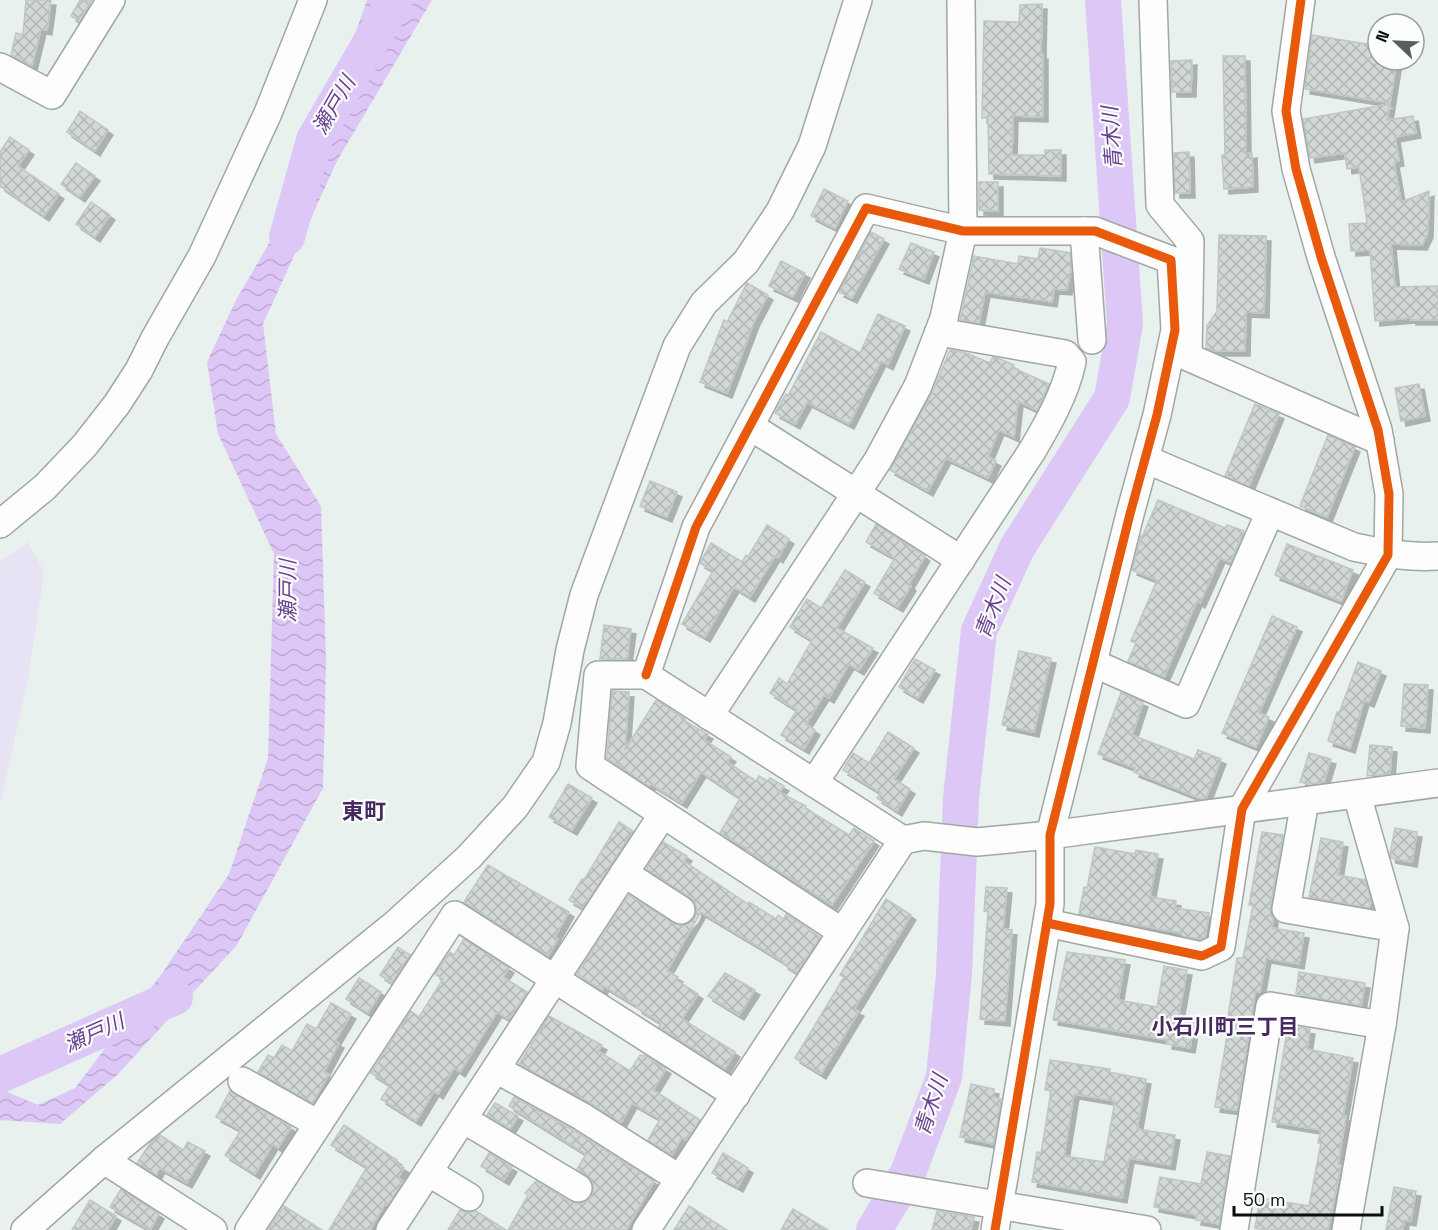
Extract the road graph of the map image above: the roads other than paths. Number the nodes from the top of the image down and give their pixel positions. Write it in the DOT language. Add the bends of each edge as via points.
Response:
graph roads {
  1 [pos="111,0"];
  2 [pos="313,0"];
  3 [pos="858,0"];
  4 [pos="961,0"];
  5 [pos="1153,0"];
  6 [pos="1301,0"];
  7 [pos="0,67"];
  8 [pos="963,231"];
  9 [pos="1089,231"];
  10 [pos="939,332"];
  11 [pos="1092,340"];
  12 [pos="750,426"];
  13 [pos="1380,441"];
  14 [pos="1145,459"];
  15 [pos="856,494"];
  16 [pos="1270,512"];
  17 [pos="0,524"];
  18 [pos="1388,555"];
  19 [pos="1438,556"];
  20 [pos="961,560"];
  21 [pos="1093,663"];
  22 [pos="646,675"];
  23 [pos="709,716"];
  24 [pos="591,758"];
  25 [pos="540,770"];
  26 [pos="814,783"];
  27 [pos="1438,783"];
  28 [pos="1357,795"];
  29 [pos="1305,801"];
  30 [pos="1242,809"];
  31 [pos="663,814"];
  32 [pos="1050,835"];
  33 [pos="913,838"];
  34 [pos="624,873"];
  35 [pos="681,910"];
  36 [pos="1047,923"];
  37 [pos="1395,928"];
  38 [pos="842,933"];
  39 [pos="554,980"];
  40 [pos="1382,1025"];
  41 [pos="496,1069"];
  42 [pos="242,1081"];
  43 [pos="736,1095"];
  44 [pos="463,1119"];
  45 [pos="318,1124"];
  46 [pos="104,1160"];
  47 [pos="428,1172"];
  48 [pos="680,1179"];
  49 [pos="867,1183"];
  50 [pos="578,1188"];
  51 [pos="469,1197"];
  52 [pos="997,1218"];
  53 [pos="25,1230"];
  54 [pos="213,1230"];
  55 [pos="249,1230"];
  56 [pos="390,1230"];
  57 [pos="646,1230"];
  58 [pos="1147,1230"];
  59 [pos="1234,1230"];
  60 [pos="1346,1230"];
  1 -- 7 [label="street" via="52,95"];
  2 -- 17 [label="street" via="268,113 206,246 140,370 85,445 45,487"];
  3 -- 25 [label="street" via="812,146 780,211 746,262 704,303 677,346 584,595 557,723"];
  4 -- 8 [label="street"];
  5 -- 13 [label="street" via="1160,206 1190,241 1188,357"];
  6 -- 13 [label="street" via="1286,111 1296,169"];
  8 -- 9 [label="street"];
  8 -- 10 [label="street"];
  8 -- 12 [label="street" via="866,208"];
  9 -- 11 [label="street"];
  9 -- 14 [label="street" via="1171,260 1175,330"];
  10 -- 15 [label="street" via="918,386"];
  10 -- 20 [label="street" via="1065,354 1072,362 1053,415"];
  12 -- 15 [label="street"];
  12 -- 22 [label="street" via="696,527"];
  13 -- 18 [label="street" via="1389,494"];
  14 -- 16 [label="street"];
  14 -- 21 [label="street"];
  15 -- 20 [label="street"];
  15 -- 23 [label="street"];
  16 -- 18 [label="street" via="1354,547"];
  16 -- 21 [label="street" via="1186,704"];
  18 -- 19 [label="street"];
  18 -- 30 [label="street"];
  20 -- 26 [label="street"];
  21 -- 32 [label="street"];
  22 -- 23 [label="street"];
  22 -- 24 [label="street" via="598,675"];
  23 -- 26 [label="street"];
  24 -- 25 [label="street"];
  24 -- 31 [label="street" via="590,766"];
  25 -- 46 [label="street" via="515,807 469,857 419,902"];
  26 -- 33 [label="street"];
  27 -- 28 [label="street"];
  28 -- 29 [label="street"];
  28 -- 37 [label="street"];
  29 -- 30 [label="street"];
  29 -- 37 [label="street" via="1287,909"];
  30 -- 32 [label="street"];
  30 -- 36 [label="street" via="1221,947 1202,956"];
  31 -- 34 [label="street"];
  31 -- 38 [label="street"];
  32 -- 33 [label="street" via="977,842"];
  32 -- 36 [label="street"];
  33 -- 38 [label="street"];
  34 -- 35 [label="street"];
  34 -- 39 [label="street"];
  36 -- 52 [label="street"];
  37 -- 40 [label="street"];
  38 -- 43 [label="street"];
  39 -- 41 [label="street"];
  39 -- 43 [label="street"];
  39 -- 45 [label="street" via="455,915"];
  40 -- 59 [label="street" via="1270,1006"];
  40 -- 60 [label="street"];
  41 -- 44 [label="street"];
  41 -- 48 [label="street" via="581,1116"];
  42 -- 45 [label="street"];
  43 -- 48 [label="street"];
  44 -- 47 [label="street"];
  44 -- 50 [label="street"];
  45 -- 55 [label="street"];
  46 -- 53 [label="street"];
  46 -- 54 [label="street"];
  47 -- 51 [label="street"];
  47 -- 56 [label="street"];
  48 -- 57 [label="street"];
  49 -- 52 [label="street" via="914,1190"];
  52 -- 58 [label="street"];
}
